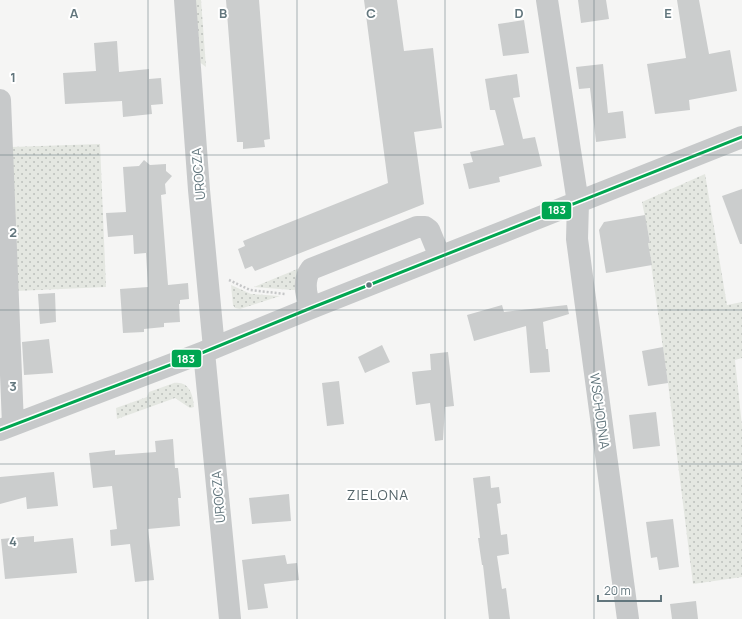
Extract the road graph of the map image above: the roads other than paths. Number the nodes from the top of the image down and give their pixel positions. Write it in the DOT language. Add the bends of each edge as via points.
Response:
graph roads {
  1 [pos="185,0"];
  2 [pos="547,0"];
  3 [pos="0,100"];
  4 [pos="742,137"];
  5 [pos="578,203"];
  6 [pos="440,257"];
  7 [pos="311,308"];
  8 [pos="209,350"];
  9 [pos="6,427"];
  10 [pos="230,619"];
  11 [pos="628,619"];
  1 -- 8 [label="street, UROCZA"];
  2 -- 5 [label="street, WSCHODNIA"];
  3 -- 9 [label="street"];
  4 -- 5 [label="street"];
  5 -- 6 [label="street"];
  5 -- 11 [label="street, WSCHODNIA" via="577,239"];
  6 -- 7 [label="street"];
  6 -- 7 [label="street" via="429,230 419,226 312,268 305,289"];
  7 -- 8 [label="street"];
  8 -- 9 [label="street"];
  8 -- 10 [label="street, UROCZA"];
}
